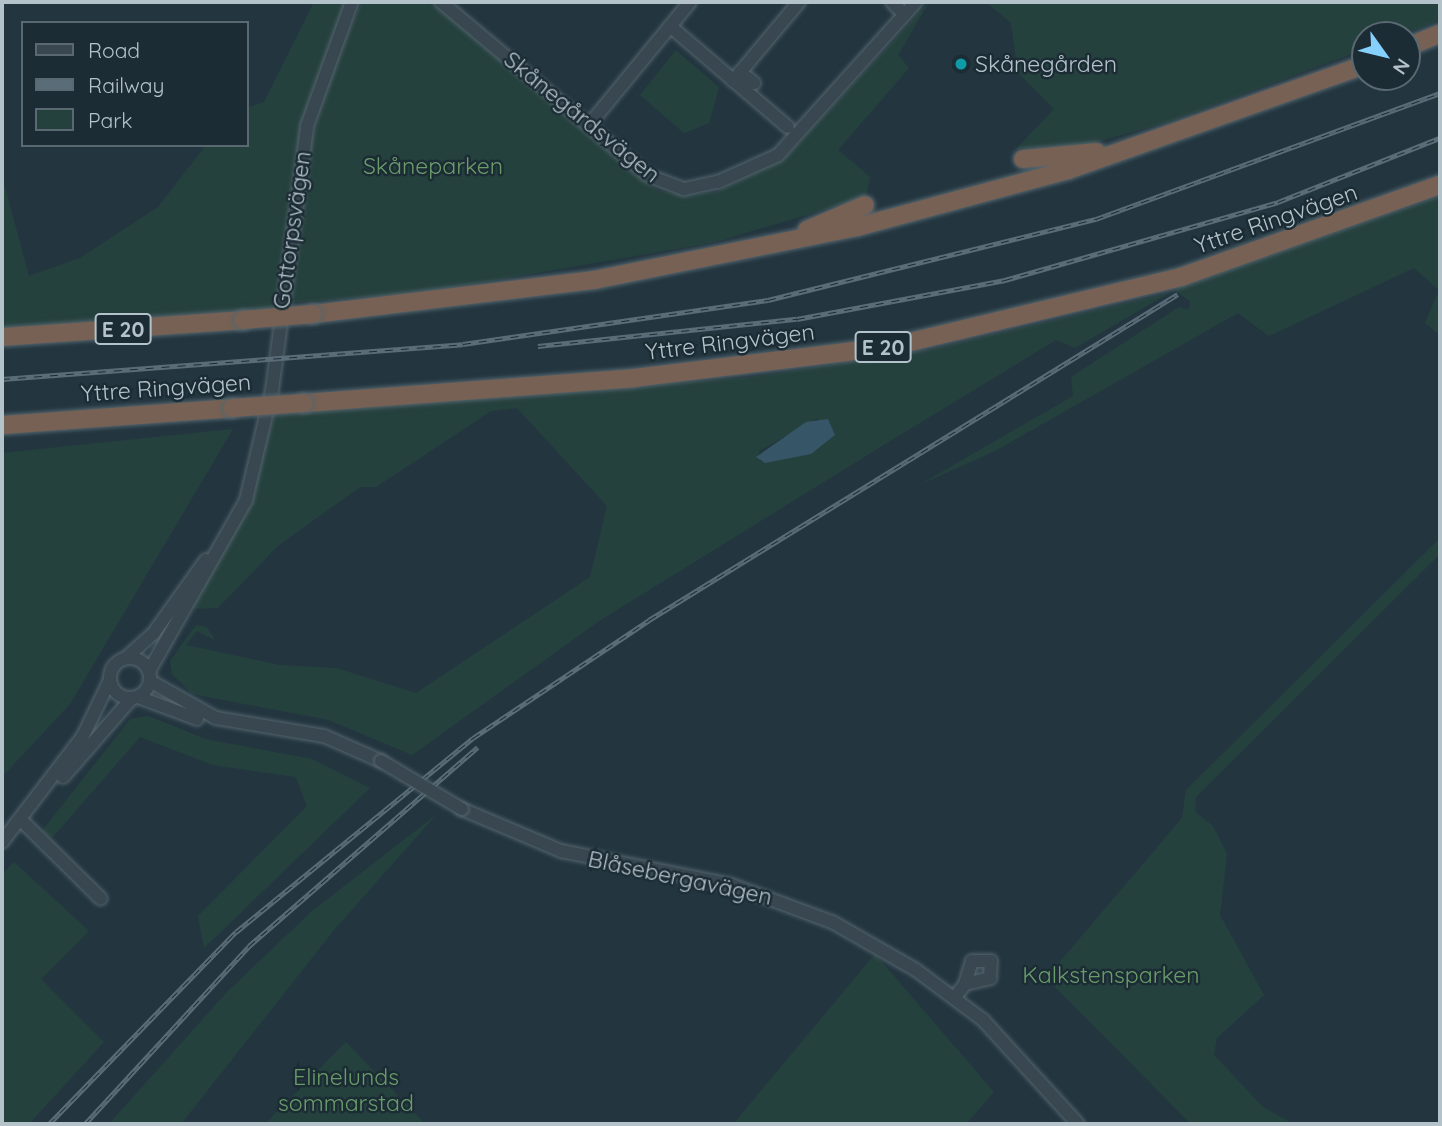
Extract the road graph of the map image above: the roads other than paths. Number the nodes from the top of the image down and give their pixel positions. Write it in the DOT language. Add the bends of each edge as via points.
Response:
graph roads {
  1 [pos="352,2"];
  2 [pos="441,2"];
  3 [pos="799,2"];
  4 [pos="892,2"];
  5 [pos="916,2"];
  6 [pos="688,3"];
  7 [pos="905,15"];
  8 [pos="670,26"];
  9 [pos="1440,34"];
  10 [pos="1421,41"];
  11 [pos="1351,70"];
  12 [pos="736,77"];
  13 [pos="754,83"];
  14 [pos="589,125"];
  15 [pos="788,127"];
  16 [pos="1149,144"];
  17 [pos="1023,159"];
  18 [pos="1440,185"];
  19 [pos="865,205"];
  20 [pos="753,251"];
  21 [pos="2,337"];
  22 [pos="2,425"];
  23 [pos="256,464"];
  24 [pos="126,658"];
  25 [pos="150,676"];
  26 [pos="110,680"];
  27 [pos="135,698"];
  28 [pos="272,728"];
  29 [pos="37,801"];
  30 [pos="21,820"];
  31 [pos="2,842"];
  32 [pos="101,899"];
  33 [pos="965,985"];
  34 [pos="955,997"];
  35 [pos="1078,1124"];
  1 -- 23 [label="street, Gottorpsvägen" via="307,126"];
  2 -- 14 [label="street, Skånegårdsvägen"];
  3 -- 12 [label="street"];
  4 -- 7 [label="street"];
  5 -- 7 [label="street, Skånegårdsvägen"];
  6 -- 8 [label="street"];
  7 -- 14 [label="street, Skånegårdsvägen" via="778,155 718,182 684,189 660,183"];
  8 -- 12 [label="street"];
  8 -- 14 [label="street"];
  9 -- 10 [label="highway"];
  11 -- 16 [label="highway, E 20"];
  12 -- 13 [label="street"];
  12 -- 15 [label="street"];
  16 -- 17 [label="highway"];
  16 -- 20 [label="highway, E 20" via="936,207"];
  18 -- 22 [label="highway, Yttre Ringvägen / E 20, bridge" via="1181,277 894,346 660,375"];
  19 -- 20 [label="highway"];
  20 -- 21 [label="highway, E 20, bridge" via="516,292 313,314"];
  23 -- 24 [label="street, Gottorpsvägen" via="214,548 169,614"];
  23 -- 25 [label="street, Gottorpsvägen" via="230,533"];
  24 -- 25 [label="street"];
  24 -- 26 [label="street, Gottorpsvägen" via="114,667"];
  25 -- 27 [label="street, Gottorpsvägen"];
  25 -- 28 [label="street, Blåsebergavägen" via="204,714"];
  26 -- 27 [label="street" via="117,694"];
  26 -- 29 [label="street, Gottorpsvägen" via="95,716"];
  27 -- 28 [label="street, Blåsebergavägen" via="208,722"];
  27 -- 29 [label="street, Gottorpsvägen"];
  28 -- 34 [label="street, Blåsebergavägen, bridge" via="324,736 381,761 517,838 789,902 880,947"];
  29 -- 30 [label="street, Gottorpsvägen"];
  30 -- 31 [label="street, Gottorpsvägen"];
  30 -- 32 [label="street"];
  33 -- 34 [label="street"];
  34 -- 35 [label="street, Blåsebergavägen" via="1017,1053"];
}
